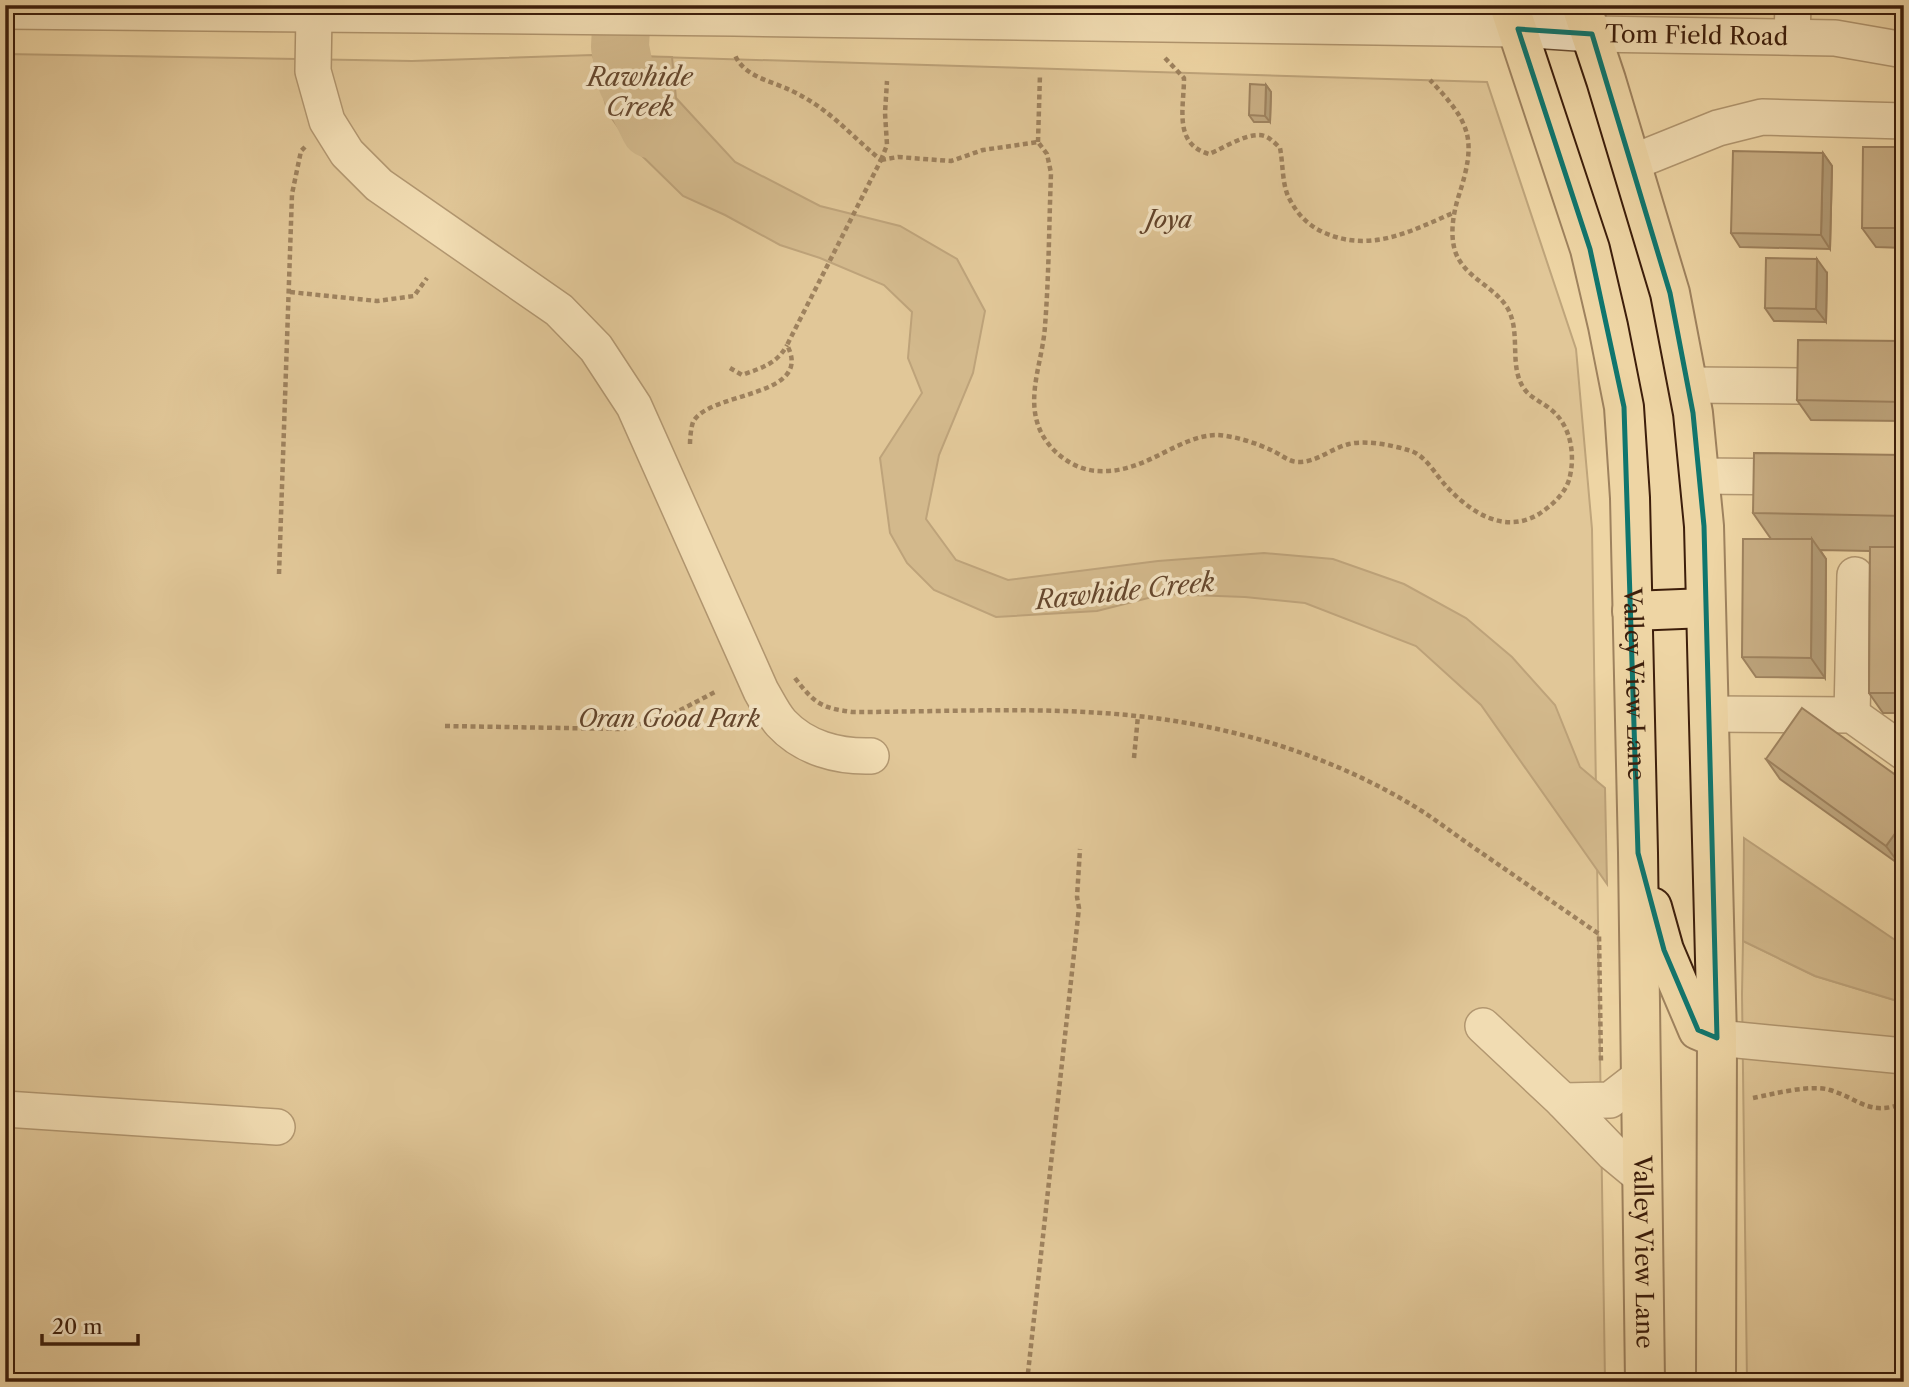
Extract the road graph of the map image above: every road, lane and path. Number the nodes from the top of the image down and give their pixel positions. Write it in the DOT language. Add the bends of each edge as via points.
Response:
graph roads {
  1 [pos="399,10"];
  2 [pos="5,11"];
  3 [pos="821,12"];
  4 [pos="314,14"];
  5 [pos="1019,14"];
  6 [pos="1514,17"];
  7 [pos="1586,20"];
  8 [pos="1793,21"];
  9 [pos="1160,24"];
  10 [pos="1904,24"];
  11 [pos="1835,38"];
  12 [pos="1904,50"];
  13 [pos="734,55"];
  14 [pos="1040,74"];
  15 [pos="1430,80"];
  16 [pos="887,81"];
  17 [pos="327,121"];
  18 [pos="1904,121"];
  19 [pos="1038,142"];
  20 [pos="881,160"];
  21 [pos="1631,163"];
  22 [pos="1453,213"];
  23 [pos="427,278"];
  24 [pos="290,292"];
  25 [pos="787,345"];
  26 [pos="730,368"];
  27 [pos="1688,385"];
  28 [pos="1800,386"];
  29 [pos="692,452"];
  30 [pos="1699,476"];
  31 [pos="1836,477"];
  32 [pos="279,574"];
  33 [pos="1855,575"];
  34 [pos="1706,608"];
  35 [pos="1632,611"];
  36 [pos="795,677"];
  37 [pos="715,692"];
  38 [pos="1709,714"];
  39 [pos="1852,715"];
  40 [pos="1138,716"];
  41 [pos="445,726"];
  42 [pos="1904,752"];
  43 [pos="871,757"];
  44 [pos="1134,758"];
  45 [pos="1080,849"];
  46 [pos="1638,853"];
  47 [pos="1483,1026"];
  48 [pos="1717,1038"];
  49 [pos="1904,1056"];
  50 [pos="1601,1066"];
  51 [pos="1641,1076"];
  52 [pos="1753,1098"];
  53 [pos="1563,1101"];
  54 [pos="1904,1103"];
  55 [pos="5,1109"];
  56 [pos="277,1127"];
  57 [pos="1642,1177"];
  58 [pos="1027,1382"];
  59 [pos="1645,1382"];
  60 [pos="1716,1382"];
  1 -- 3 [label="street, Tom Field Road" via="558,17"];
  1 -- 4 [label="street, Tom Field Road"];
  2 -- 4 [label="street, Tom Field Road"];
  3 -- 5 [label="street, Tom Field Road"];
  4 -- 17 [label="street" via="313,71"];
  5 -- 9 [label="street, Tom Field Road"];
  6 -- 7 [label="street, Tom Field Road"];
  6 -- 9 [label="street, Tom Field Road"];
  6 -- 35 [label="main road, Valley View Lane" via="1590,249 1608,326 1624,407"];
  7 -- 8 [label="street, Tom Field Road"];
  7 -- 21 [label="main road"];
  8 -- 11 [label="street, Tom Field Road"];
  9 -- 22 [label="path" via="1160,52 1184,78 1187,143 1209,154 1244,137 1266,136 1280,148 1287,192 1296,212 1316,230 1340,240 1368,243"];
  10 -- 11 [label="street, Tom Field Road"];
  11 -- 12 [label="street, Tom Field Road"];
  13 -- 20 [label="path" via="746,71 793,91 832,115"];
  14 -- 19 [label="path"];
  15 -- 22 [label="path" via="1452,103 1469,138 1469,164"];
  16 -- 20 [label="path" via="887,145"];
  17 -- 24 [label="path" via="301,152 292,194"];
  17 -- 43 [label="street" via="347,153 379,185 559,310 596,348 634,406 761,691 781,723 814,748"];
  18 -- 21 [label="street" via="1762,117 1718,128"];
  19 -- 20 [label="path" via="983,150 951,162"];
  19 -- 22 [label="path" via="1047,154 1051,173 1045,327 1034,407 1038,427 1066,460 1100,472 1122,469 1146,464 1198,436 1246,441 1297,462 1351,443 1388,445 1414,451 1478,514 1503,523 1530,519 1553,505 1568,483 1573,457 1569,437 1553,410 1522,386 1509,311 1455,253"];
  20 -- 25 [label="path"];
  21 -- 27 [label="main road" via="1671,293"];
  23 -- 24 [label="path" via="414,296 377,302"];
  24 -- 32 [label="path"];
  25 -- 26 [label="path" via="772,363 742,375"];
  25 -- 29 [label="path" via="792,363 778,384 705,410 693,421"];
  27 -- 28 [label="street"];
  27 -- 30 [label="main road"];
  30 -- 31 [label="street"];
  30 -- 34 [label="main road"];
  33 -- 39 [label="street"];
  34 -- 35 [label="main road"];
  34 -- 38 [label="main road"];
  35 -- 46 [label="main road, Valley View Lane"];
  36 -- 40 [label="path" via="807,694 827,708 852,712"];
  37 -- 41 [label="path" via="669,716 622,729"];
  38 -- 39 [label="street"];
  38 -- 48 [label="main road"];
  39 -- 42 [label="street"];
  40 -- 44 [label="path"];
  40 -- 50 [label="path" via="1262,741 1304,753 1358,777 1408,802 1599,934"];
  45 -- 58 [label="path" via="1079,908"];
  46 -- 48 [label="main road" via="1664,950 1698,1030"];
  46 -- 51 [label="main road, Valley View Lane"];
  47 -- 53 [label="street"];
  48 -- 49 [label="street"];
  48 -- 60 [label="main road"];
  51 -- 53 [label="street" via="1611,1100"];
  51 -- 57 [label="main road, Valley View Lane"];
  52 -- 54 [label="path" via="1829,1089 1875,1109"];
  53 -- 57 [label="street"];
  55 -- 56 [label="street"];
  57 -- 59 [label="main road, Valley View Lane"];
}
